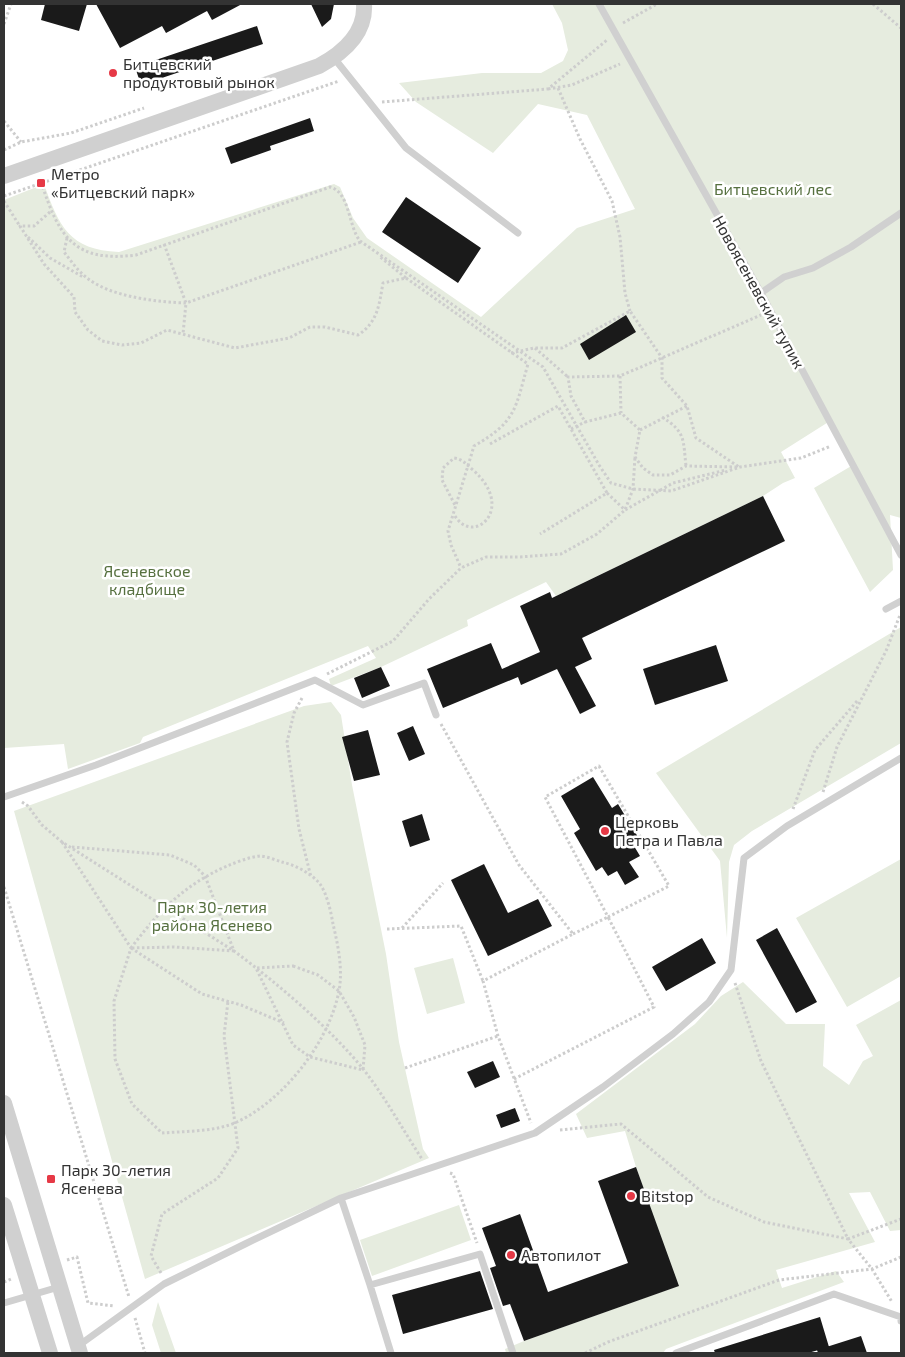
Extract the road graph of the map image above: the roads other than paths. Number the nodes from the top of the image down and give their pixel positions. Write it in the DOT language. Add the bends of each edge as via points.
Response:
graph roads {
  1 [pos="364,4"];
  2 [pos="599,4"];
  3 [pos="334,58"];
  4 [pos="4,176"];
  5 [pos="901,213"];
  6 [pos="518,233"];
  7 [pos="762,293"];
  8 [pos="901,555"];
  9 [pos="901,601"];
  10 [pos="886,609"];
  11 [pos="436,715"];
  12 [pos="901,758"];
  13 [pos="4,797"];
  14 [pos="4,1103"];
  15 [pos="341,1198"];
  16 [pos="4,1205"];
  17 [pos="370,1285"];
  18 [pos="60,1287"];
  19 [pos="32,1295"];
  20 [pos="4,1303"];
  21 [pos="901,1319"];
  22 [pos="79,1350"];
  23 [pos="50,1353"];
  24 [pos="392,1353"];
  25 [pos="513,1353"];
  26 [pos="676,1353"];
  1 -- 3 [label="street" via="365,16 354,38"];
  2 -- 7 [label="lane, Новоясеневский тупик"];
  3 -- 4 [label="street"];
  3 -- 6 [label="lane" via="406,148"];
  5 -- 7 [label="lane" via="851,247 813,268 784,277"];
  7 -- 8 [label="lane, Новоясеневский тупик"];
  9 -- 10 [label="lane"];
  11 -- 13 [label="lane" via="424,683 363,705 315,680"];
  12 -- 15 [label="lane" via="787,826 744,858 731,970 709,1002 673,1034 603,1087 534,1133"];
  14 -- 18 [label="street"];
  15 -- 17 [label="lane"];
  15 -- 22 [label="lane" via="164,1284"];
  16 -- 19 [label="street"];
  17 -- 24 [label="lane"];
  17 -- 25 [label="lane" via="480,1254"];
  18 -- 19 [label="lane"];
  18 -- 22 [label="street"];
  19 -- 20 [label="lane"];
  19 -- 23 [label="street"];
  21 -- 26 [label="lane" via="834,1294"];
}
